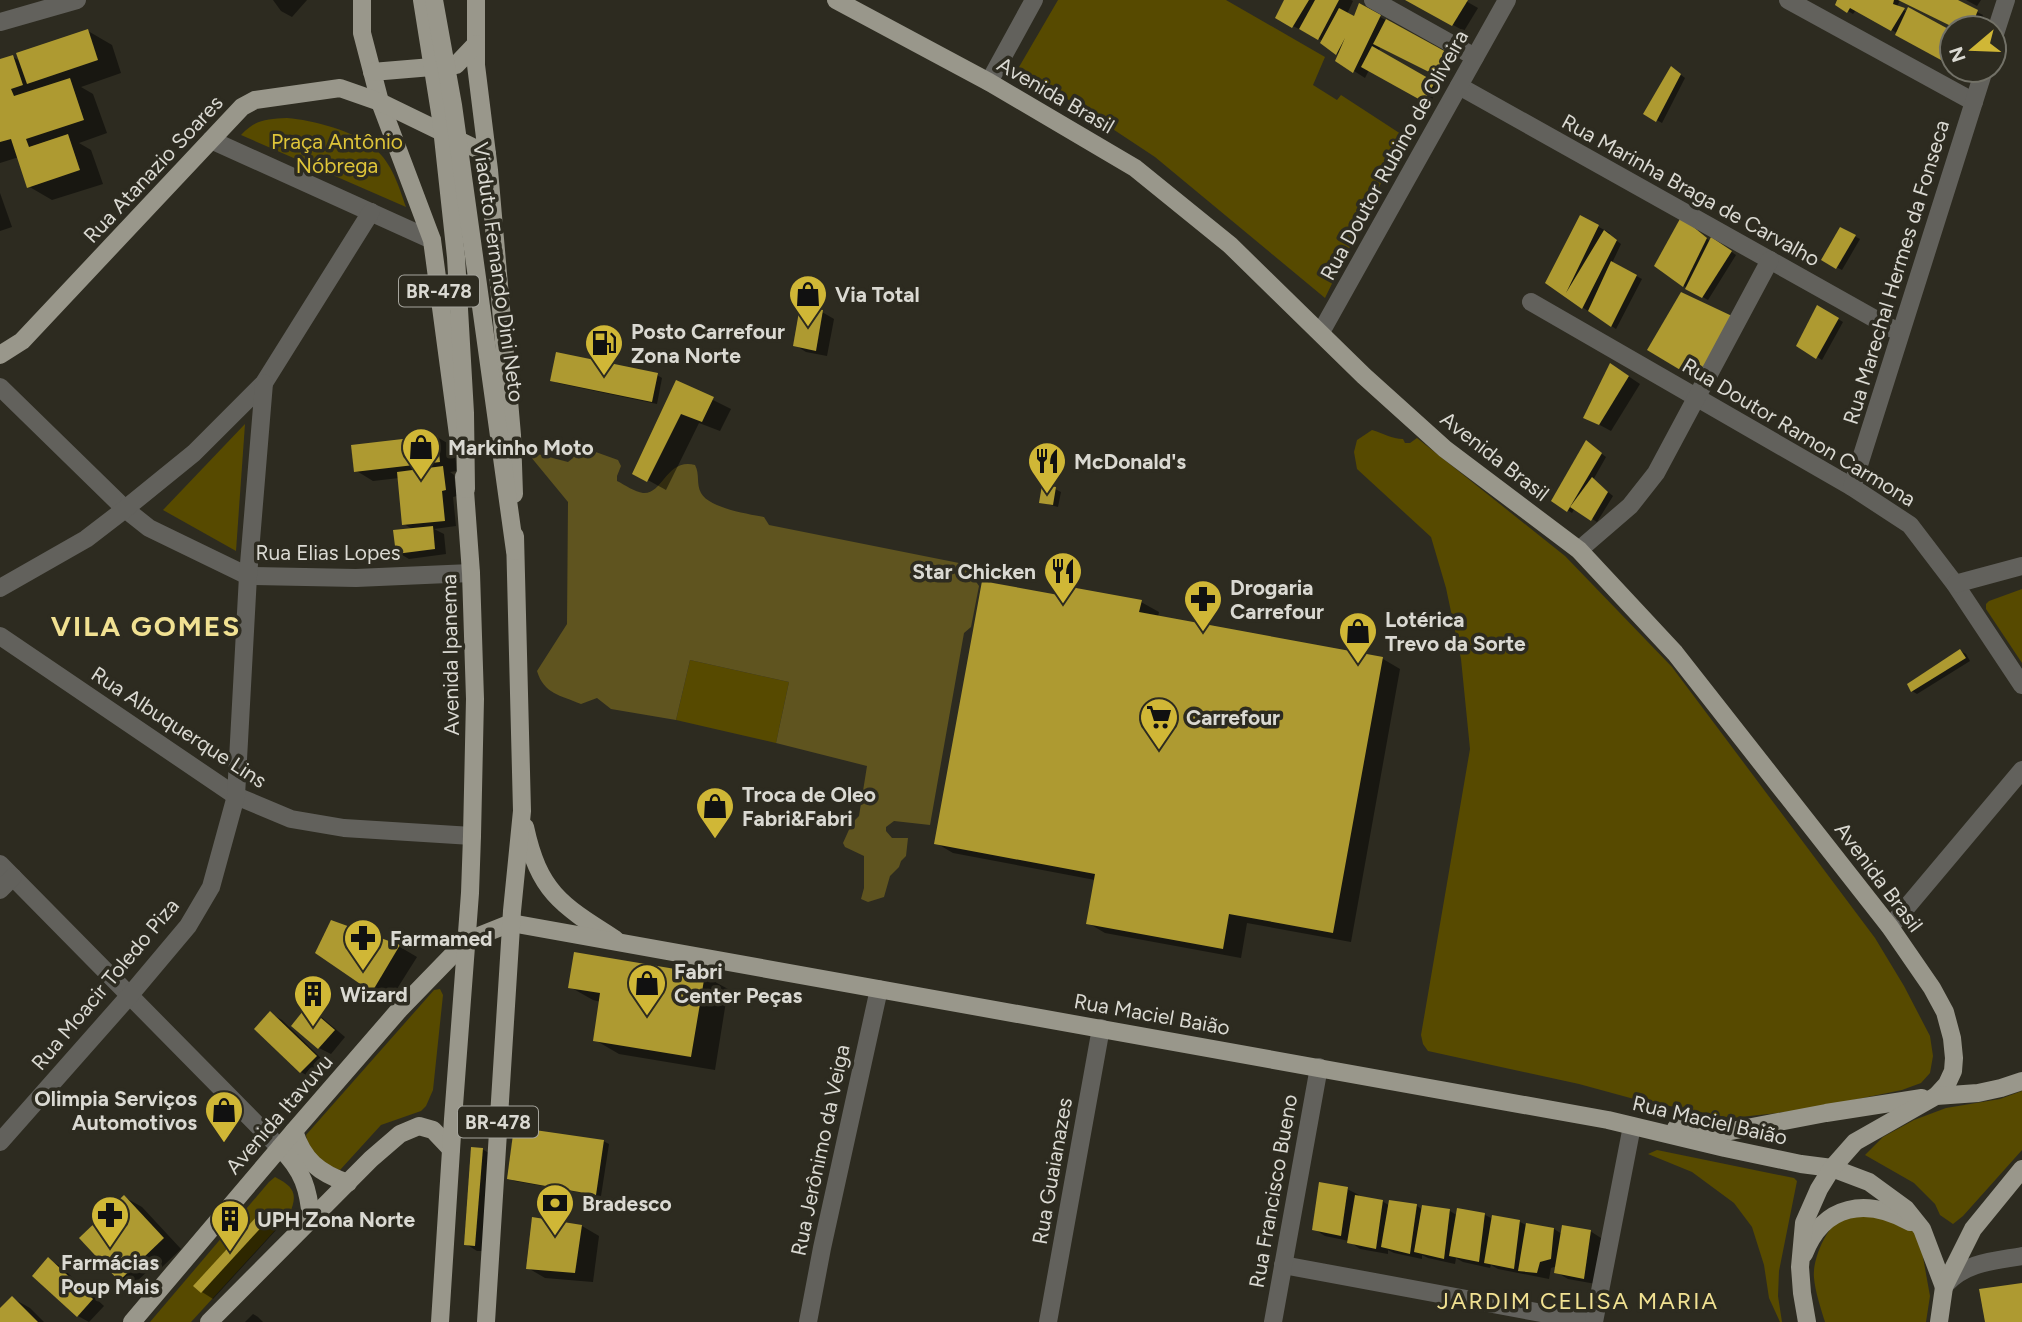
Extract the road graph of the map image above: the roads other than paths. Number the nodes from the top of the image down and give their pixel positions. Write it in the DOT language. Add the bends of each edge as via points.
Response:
graph roads {
  1 [pos="77,0"];
  2 [pos="362,0"];
  3 [pos="422,0"];
  4 [pos="434,0"];
  5 [pos="476,0"];
  6 [pos="835,0"];
  7 [pos="1034,0"];
  8 [pos="1373,0"];
  9 [pos="1507,0"];
  10 [pos="1788,0"];
  11 [pos="0,22"];
  12 [pos="476,44"];
  13 [pos="1475,57"];
  14 [pos="372,72"];
  15 [pos="989,82"];
  16 [pos="1979,84"];
  17 [pos="1459,86"];
  18 [pos="380,102"];
  19 [pos="1973,102"];
  20 [pos="211,140"];
  21 [pos="487,154"];
  22 [pos="371,212"];
  23 [pos="432,240"];
  24 [pos="1770,260"];
  25 [pos="1531,302"];
  26 [pos="1321,332"];
  27 [pos="1900,333"];
  28 [pos="0,355"];
  29 [pos="264,383"];
  30 [pos="0,387"];
  31 [pos="1698,398"];
  32 [pos="1852,487"];
  33 [pos="466,489"];
  34 [pos="125,509"];
  35 [pos="1579,550"];
  36 [pos="515,551"];
  37 [pos="2022,566"];
  38 [pos="471,573"];
  39 [pos="248,576"];
  40 [pos="1955,584"];
  41 [pos="0,588"];
  42 [pos="0,636"];
  43 [pos="2022,685"];
  44 [pos="2022,770"];
  45 [pos="236,796"];
  46 [pos="522,811"];
  47 [pos="472,836"];
  48 [pos="0,864"];
  49 [pos="13,877"];
  50 [pos="0,890"];
  51 [pos="511,923"];
  52 [pos="1890,927"];
  53 [pos="466,942"];
  54 [pos="624,944"];
  55 [pos="879,989"];
  56 [pos="130,995"];
  57 [pos="1101,1028"];
  58 [pos="1319,1067"];
  59 [pos="2022,1081"];
  60 [pos="1936,1096"];
  61 [pos="1632,1126"];
  62 [pos="294,1131"];
  63 [pos="0,1142"];
  64 [pos="280,1148"];
  65 [pos="451,1149"];
  66 [pos="1832,1168"];
  67 [pos="2022,1169"];
  68 [pos="348,1183"];
  69 [pos="311,1220"];
  70 [pos="1922,1229"];
  71 [pos="2022,1256"];
  72 [pos="1283,1265"];
  73 [pos="1800,1267"];
  74 [pos="1944,1287"];
  75 [pos="132,1322"];
  76 [pos="209,1322"];
  77 [pos="440,1322"];
  78 [pos="485,1322"];
  79 [pos="808,1322"];
  80 [pos="1048,1322"];
  81 [pos="1273,1322"];
  82 [pos="1592,1322"];
  83 [pos="1807,1322"];
  84 [pos="1939,1322"];
  1 -- 11 [label="street"];
  2 -- 14 [label="main road, Avenida Ipanema / BR-478" via="362,33"];
  3 -- 33 [label="main road, Viaduto Fernando Dini Neto, bridge" via="456,257"];
  4 -- 36 [label="main road, Viaduto Fernando Dini Neto, bridge" via="453,105"];
  5 -- 12 [label="main road, BR-478"];
  6 -- 15 [label="main road, Avenida Brasil"];
  7 -- 15 [label="street"];
  8 -- 13 [label="street"];
  9 -- 13 [label="street, Rua Doutor Rubino de Oliveira"];
  10 -- 19 [label="street"];
  12 -- 14 [label="main road" via="456,65"];
  12 -- 21 [label="main road, BR-478"];
  13 -- 17 [label="street, Rua Doutor Rubino de Oliveira"];
  14 -- 18 [label="main road, Avenida Ipanema / BR-478"];
  15 -- 26 [label="main road, Avenida Brasil" via="1135,168 1230,246"];
  16 -- 19 [label="street, Rua Marechal Hermes da Fonseca"];
  17 -- 24 [label="street, Rua Marinha Braga de Carvalho"];
  17 -- 26 [label="street, Rua Doutor Rubino de Oliveira"];
  18 -- 20 [label="main road, Rua Atanazio Soares" via="340,88 255,100 242,107"];
  18 -- 21 [label="main road, Rua Atanazio Soares"];
  18 -- 23 [label="main road, Avenida Ipanema / BR-478"];
  19 -- 27 [label="street, Rua Marechal Hermes da Fonseca"];
  20 -- 22 [label="street"];
  20 -- 28 [label="main road, Rua Atanazio Soares" via="22,341"];
  21 -- 36 [label="main road, BR-478" via="512,435"];
  22 -- 23 [label="street"];
  22 -- 29 [label="street"];
  23 -- 33 [label="main road, Avenida Ipanema / BR-478"];
  24 -- 27 [label="street, Rua Marinha Braga de Carvalho"];
  24 -- 31 [label="street"];
  25 -- 31 [label="street, Rua Doutor Ramon Carmona"];
  26 -- 35 [label="main road, Avenida Brasil" via="1445,449"];
  27 -- 32 [label="street, Rua Marechal Hermes da Fonseca"];
  29 -- 34 [label="street" via="194,453"];
  29 -- 39 [label="street, Rua Moacir Toledo Piza"];
  30 -- 34 [label="street, Rua Elias Lopes"];
  31 -- 32 [label="street, Rua Doutor Ramon Carmona"];
  31 -- 35 [label="street" via="1656,473 1630,506"];
  32 -- 40 [label="street, Rua Doutor Ramon Carmona" via="1910,525"];
  33 -- 38 [label="main road, Avenida Ipanema / BR-478"];
  34 -- 39 [label="street, Rua Elias Lopes" via="149,528"];
  34 -- 41 [label="street" via="86,539"];
  35 -- 52 [label="main road, Avenida Brasil" via="1675,653"];
  36 -- 46 [label="main road, BR-478"];
  37 -- 40 [label="street"];
  38 -- 39 [label="street, Rua Elias Lopes"];
  38 -- 47 [label="main road, Avenida Ipanema / BR-478" via="475,699"];
  39 -- 45 [label="street, Rua Moacir Toledo Piza"];
  40 -- 43 [label="street, Rua Doutor Ramon Carmona"];
  42 -- 45 [label="street, Rua Albuquerque Lins"];
  44 -- 52 [label="street"];
  45 -- 47 [label="street, Rua Albuquerque Lins" via="291,819 344,828"];
  45 -- 56 [label="street, Rua Moacir Toledo Piza" via="211,887 188,926"];
  46 -- 51 [label="main road, BR-478"];
  46 -- 54 [label="main road" via="530,849 544,882 570,909"];
  47 -- 53 [label="main road, Avenida Ipanema / BR-478"];
  48 -- 49 [label="street"];
  49 -- 50 [label="street"];
  49 -- 56 [label="street"];
  51 -- 53 [label="main road"];
  51 -- 54 [label="main road, Rua Maciel Baião"];
  51 -- 78 [label="main road, BR-478"];
  52 -- 60 [label="main road, Avenida Brasil" via="1945,1012 1953,1071"];
  53 -- 62 [label="main road, Avenida Itavuvu" via="399,1010"];
  53 -- 65 [label="main road, Avenida Ipanema / BR-478"];
  54 -- 55 [label="main road, Rua Maciel Baião"];
  55 -- 57 [label="main road, Rua Maciel Baião"];
  55 -- 79 [label="street, Rua Jerônimo da Veiga"];
  56 -- 63 [label="street, Rua Moacir Toledo Piza"];
  56 -- 64 [label="street"];
  57 -- 58 [label="main road, Rua Maciel Baião"];
  57 -- 80 [label="street, Rua Guaianazes"];
  58 -- 61 [label="main road, Rua Maciel Baião"];
  58 -- 72 [label="street, Rua Francisco Bueno"];
  59 -- 60 [label="main road" via="1978,1093"];
  60 -- 61 [label="main road" via="1731,1131"];
  60 -- 66 [label="main road" via="1855,1142"];
  61 -- 66 [label="main road, Rua Maciel Baião"];
  61 -- 82 [label="street"];
  62 -- 64 [label="main road, Avenida Itavuvu"];
  62 -- 68 [label="main road" via="314,1166"];
  64 -- 69 [label="main road" via="306,1185"];
  64 -- 75 [label="main road, Avenida Itavuvu"];
  65 -- 68 [label="main road" via="433,1130 419,1126 400,1134"];
  65 -- 77 [label="main road, Avenida Ipanema / BR-478"];
  66 -- 70 [label="main road, Rua Maciel Baião" via="1869,1182 1906,1209"];
  66 -- 73 [label="main road" via="1804,1223"];
  67 -- 74 [label="main road" via="1973,1229"];
  68 -- 69 [label="main road"];
  69 -- 76 [label="main road"];
  70 -- 73 [label="main road" via="1896,1214 1854,1208 1825,1222"];
  70 -- 74 [label="main road"];
  71 -- 74 [label="street" via="1966,1268"];
  72 -- 81 [label="street, Rua Francisco Bueno"];
  72 -- 82 [label="street"];
  73 -- 83 [label="main road"];
  74 -- 84 [label="main road"];
}
